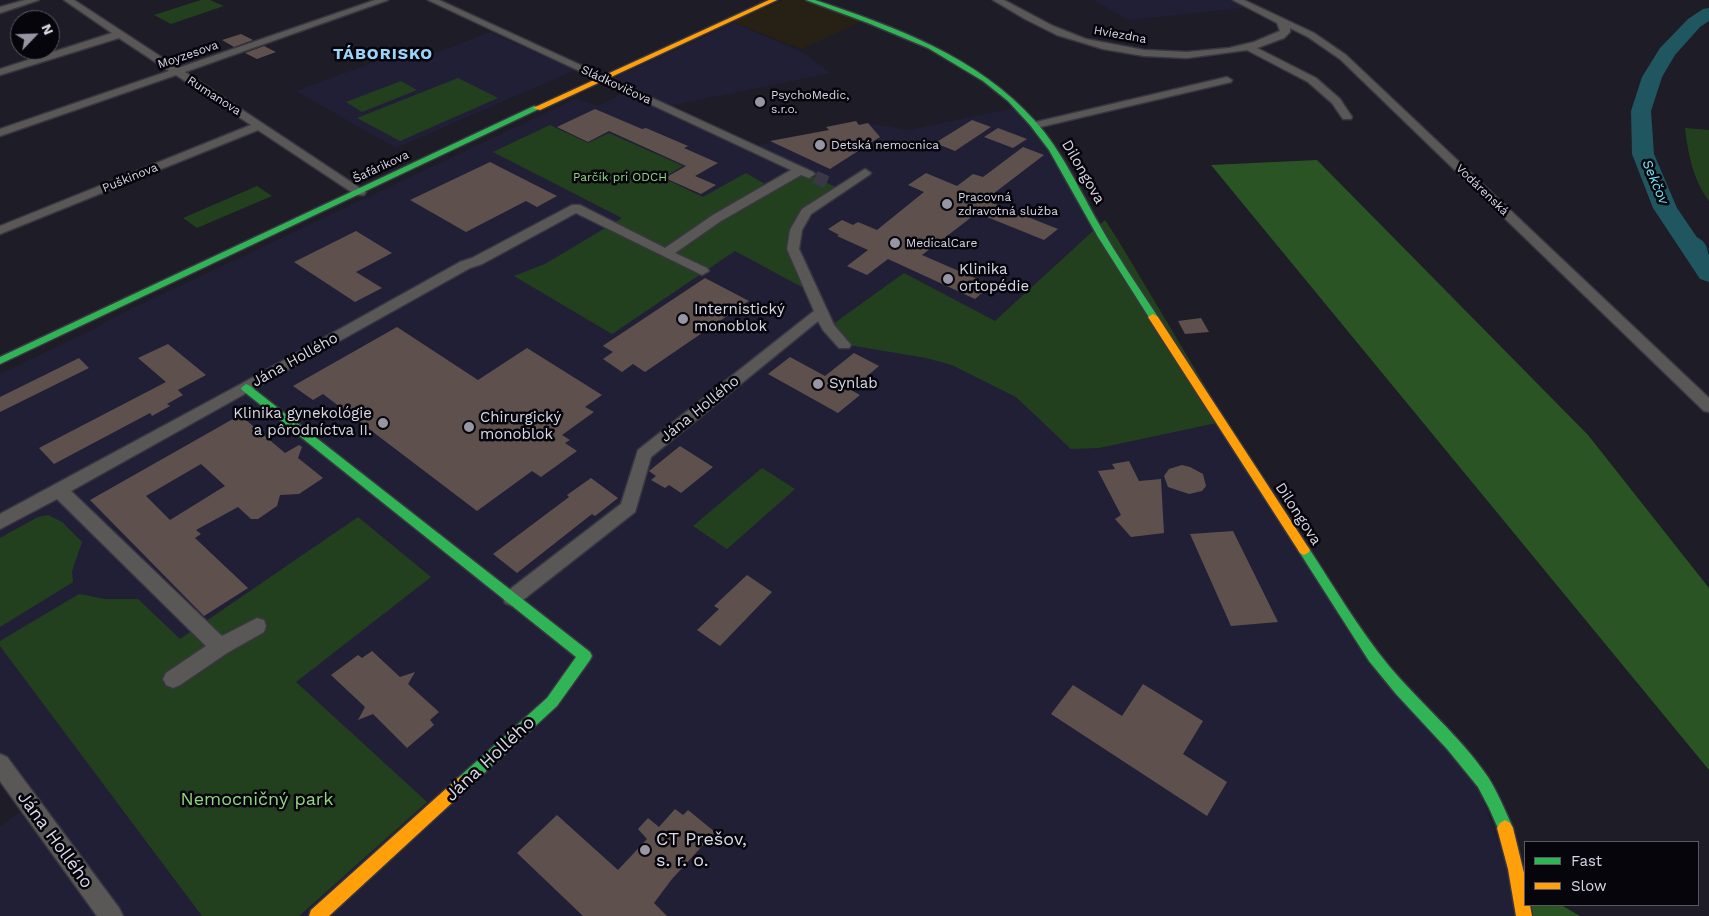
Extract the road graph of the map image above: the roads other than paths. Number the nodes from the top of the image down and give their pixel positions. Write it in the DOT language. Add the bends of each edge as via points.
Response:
graph roads {
  1 [pos="35,0"];
  2 [pos="68,0"];
  3 [pos="384,0"];
  4 [pos="432,0"];
  5 [pos="774,0"];
  6 [pos="809,0"];
  7 [pos="997,0"];
  8 [pos="1237,0"];
  9 [pos="0,10"];
  10 [pos="1281,21"];
  11 [pos="120,34"];
  12 [pos="1248,47"];
  13 [pos="0,72"];
  14 [pos="177,72"];
  15 [pos="602,78"];
  16 [pos="1227,80"];
  17 [pos="1347,117"];
  18 [pos="1036,125"];
  19 [pos="259,126"];
  20 [pos="0,133"];
  21 [pos="864,173"];
  22 [pos="360,192"];
  23 [pos="0,230"];
  24 [pos="666,254"];
  25 [pos="702,271"];
  26 [pos="821,312"];
  27 [pos="844,346"];
  28 [pos="0,361"];
  29 [pos="246,388"];
  30 [pos="1709,408"];
  31 [pos="58,489"];
  32 [pos="0,522"];
  33 [pos="512,598"];
  34 [pos="257,626"];
  35 [pos="220,647"];
  36 [pos="173,679"];
  37 [pos="0,764"];
  38 [pos="111,916"];
  39 [pos="318,916"];
  40 [pos="1524,916"];
  1 -- 9 [label="street"];
  2 -- 11 [label="street, Rumanova"];
  3 -- 14 [label="street, Moyzesova"];
  4 -- 15 [label="street, Sládkovičova"];
  5 -- 15 [label="street, Šafárikova"];
  6 -- 18 [label="street, Dilongova" via="880,24 947,55 1014,103"];
  7 -- 12 [label="street, Hviezdna" via="1049,27 1106,46 1187,53"];
  8 -- 10 [label="street, Vodárenská"];
  10 -- 12 [label="street, Hviezdna" via="1285,27 1281,36"];
  10 -- 30 [label="street, Vodárenská" via="1311,35 1343,57"];
  11 -- 13 [label="street"];
  11 -- 14 [label="street, Rumanova"];
  12 -- 17 [label="street" via="1312,80 1336,101"];
  14 -- 19 [label="street, Rumanova"];
  14 -- 20 [label="street, Moyzesova"];
  15 -- 22 [label="street, Šafárikova"];
  15 -- 24 [label="street, Sládkovičova" via="804,172 717,218"];
  16 -- 18 [label="street, Dilongova"];
  18 -- 40 [label="street, Dilongova" via="1057,154 1110,252 1367,647 1396,684 1470,760 1492,795 1512,850"];
  19 -- 22 [label="street, Rumanova"];
  19 -- 23 [label="street, Puškinova"];
  21 -- 26 [label="street" via="836,186 806,212 796,230 793,250"];
  22 -- 28 [label="street, Šafárikova"];
  24 -- 25 [label="street"];
  24 -- 29 [label="street, Jána Hollého" via="576,208 466,264"];
  26 -- 27 [label="street" via="828,327"];
  26 -- 33 [label="street, Jána Hollého" via="644,454 628,507"];
  29 -- 31 [label="street, Jána Hollého"];
  29 -- 33 [label="street, Jána Hollého"];
  31 -- 32 [label="street, Jána Hollého"];
  31 -- 35 [label="street"];
  33 -- 39 [label="street, Jána Hollého" via="585,656 552,702"];
  34 -- 35 [label="street"];
  35 -- 36 [label="street"];
  37 -- 38 [label="street, Jána Hollého"];
}
